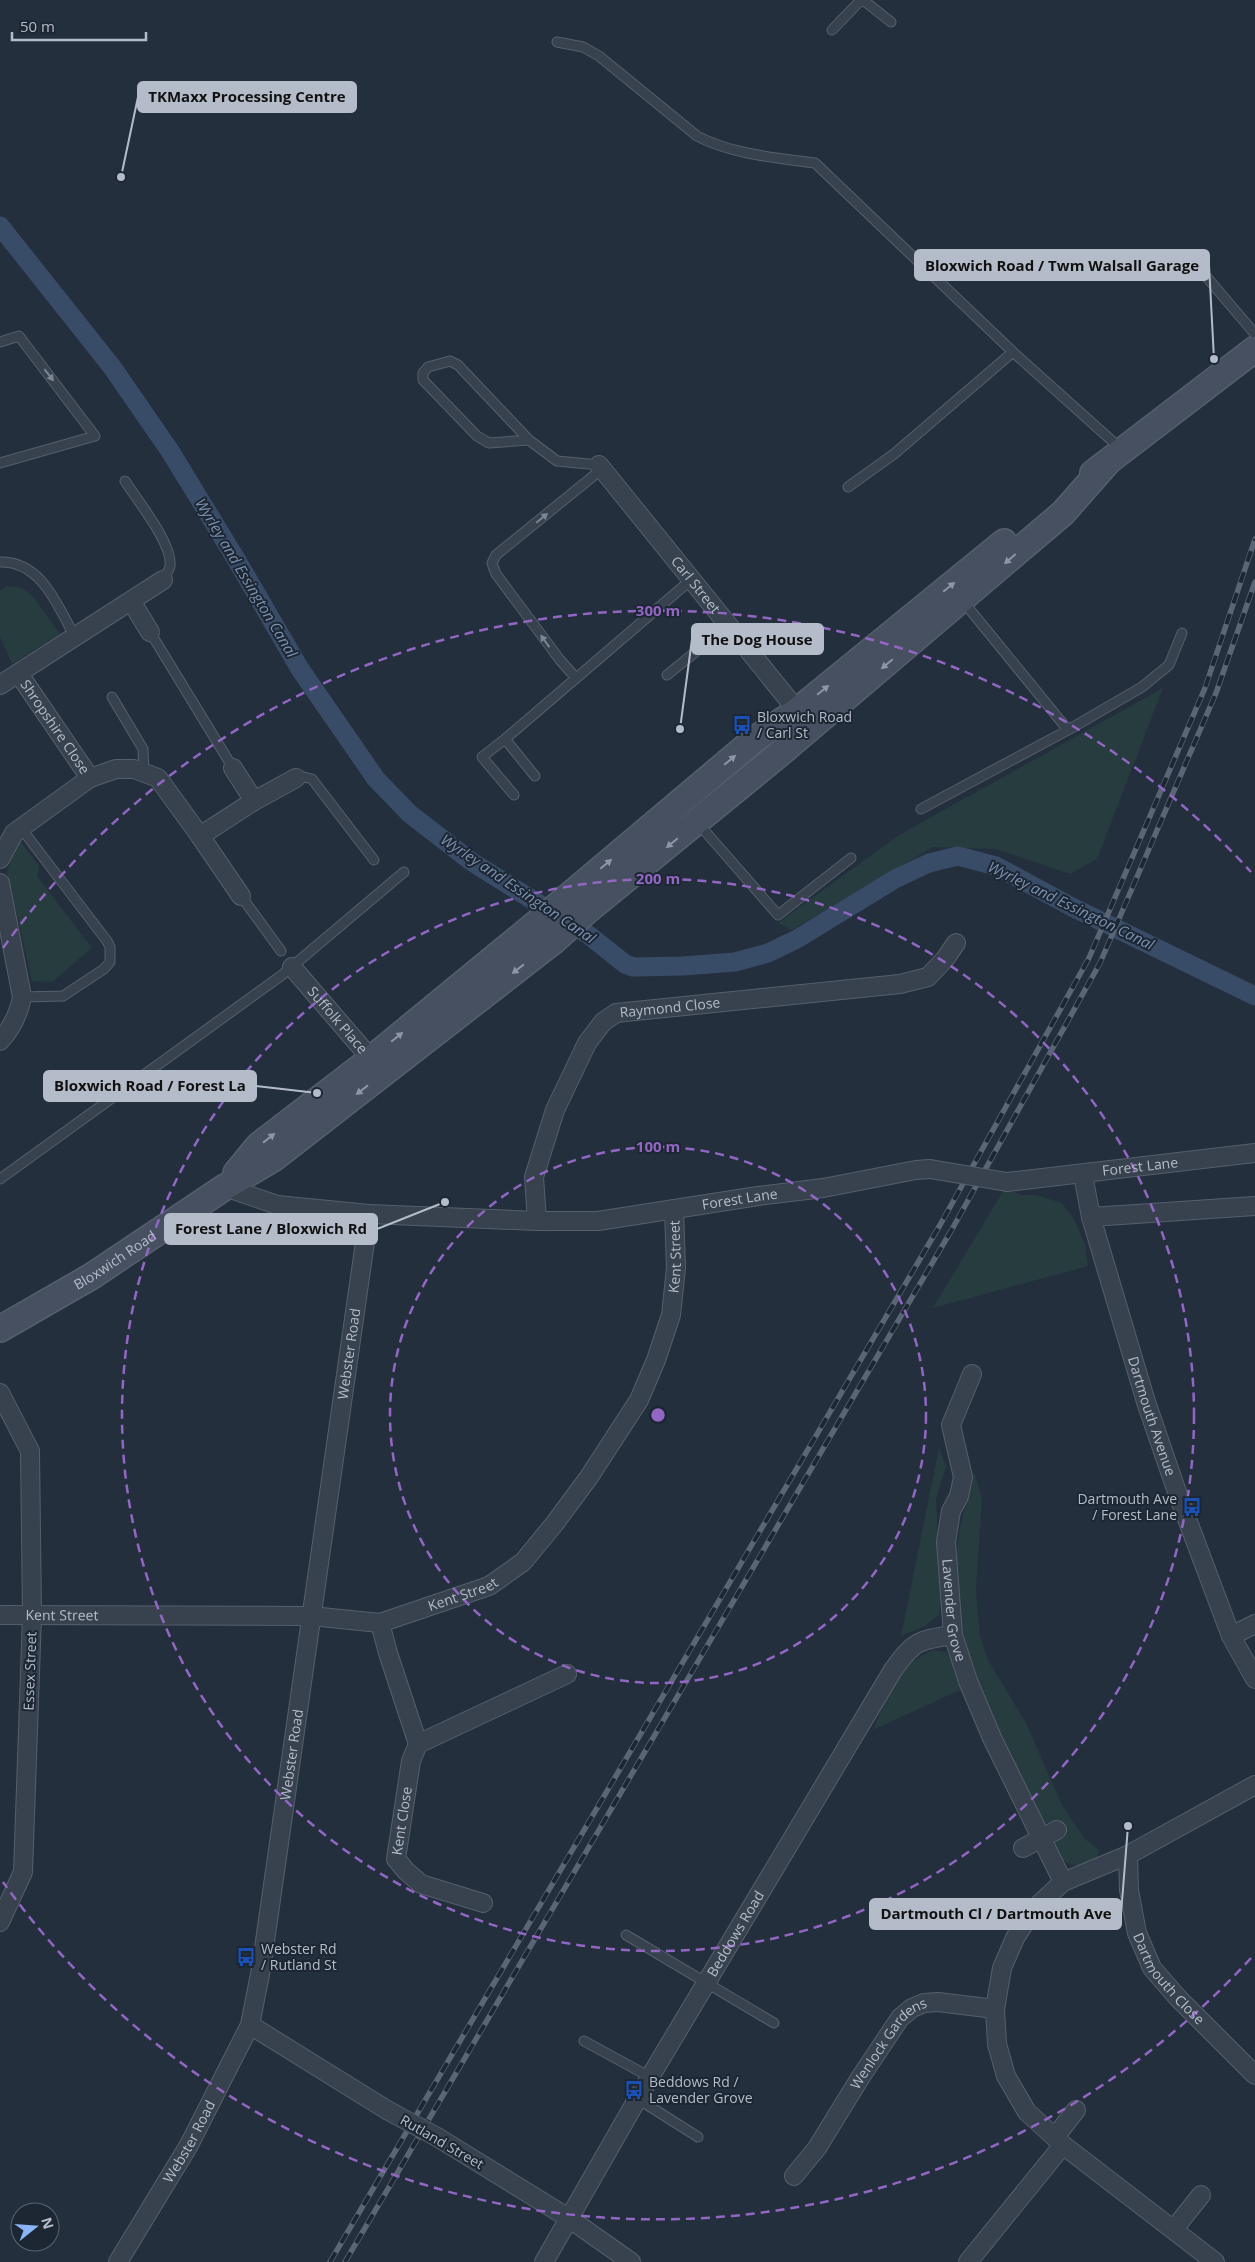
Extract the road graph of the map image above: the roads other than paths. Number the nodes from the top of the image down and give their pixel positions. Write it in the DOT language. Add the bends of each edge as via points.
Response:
graph roads {
  1 [pos="862,0"];
  2 [pos="891,22"];
  3 [pos="832,30"];
  4 [pos="557,42"];
  5 [pos="1204,274"];
  6 [pos="1255,334"];
  7 [pos="0,342"];
  8 [pos="1255,349"];
  9 [pos="1012,352"];
  10 [pos="529,440"];
  11 [pos="1115,457"];
  12 [pos="0,463"];
  13 [pos="600,467"];
  14 [pos="125,481"];
  15 [pos="848,487"];
  16 [pos="0,562"];
  17 [pos="692,579"];
  18 [pos="163,580"];
  19 [pos="962,600"];
  20 [pos="131,601"];
  21 [pos="729,625"];
  22 [pos="150,632"];
  23 [pos="1182,633"];
  24 [pos="75,637"];
  25 [pos="19,674"];
  26 [pos="667,675"];
  27 [pos="576,678"];
  28 [pos="0,684"];
  29 [pos="112,697"];
  30 [pos="804,719"];
  31 [pos="1068,730"];
  32 [pos="505,739"];
  33 [pos="234,768"];
  34 [pos="144,772"];
  35 [pos="535,776"];
  36 [pos="90,778"];
  37 [pos="296,778"];
  38 [pos="514,795"];
  39 [pos="254,802"];
  40 [pos="920,809"];
  41 [pos="697,822"];
  42 [pos="21,828"];
  43 [pos="200,836"];
  44 [pos="850,858"];
  45 [pos="0,859"];
  46 [pos="374,860"];
  47 [pos="404,872"];
  48 [pos="0,883"];
  49 [pos="241,896"];
  50 [pos="578,904"];
  51 [pos="956,943"];
  52 [pos="281,951"];
  53 [pos="292,967"];
  54 [pos="472,991"];
  55 [pos="22,997"];
  56 [pos="0,1040"];
  57 [pos="377,1066"];
  58 [pos="1255,1153"];
  59 [pos="1083,1175"];
  60 [pos="0,1179"];
  61 [pos="225,1187"];
  62 [pos="1255,1206"];
  63 [pos="674,1209"];
  64 [pos="369,1214"];
  65 [pos="1091,1217"];
  66 [pos="537,1221"];
  67 [pos="0,1329"];
  68 [pos="972,1374"];
  69 [pos="0,1393"];
  70 [pos="0,1615"];
  71 [pos="32,1616"];
  72 [pos="311,1616"];
  73 [pos="380,1623"];
  74 [pos="1255,1624"];
  75 [pos="953,1636"];
  76 [pos="1231,1636"];
  77 [pos="567,1674"];
  78 [pos="1255,1679"];
  79 [pos="418,1744"];
  80 [pos="1255,1785"];
  81 [pos="1057,1830"];
  82 [pos="1041,1839"];
  83 [pos="1023,1848"];
  84 [pos="1128,1855"];
  85 [pos="1062,1882"];
  86 [pos="483,1903"];
  87 [pos="0,1922"];
  88 [pos="626,1935"];
  89 [pos="707,1982"];
  90 [pos="995,2009"];
  91 [pos="774,2023"];
  92 [pos="250,2025"];
  93 [pos="584,2041"];
  94 [pos="1255,2075"];
  95 [pos="650,2077"];
  96 [pos="638,2099"];
  97 [pos="1076,2110"];
  98 [pos="698,2137"];
  99 [pos="1059,2141"];
  100 [pos="794,2176"];
  101 [pos="1202,2195"];
  102 [pos="570,2219"];
  103 [pos="1174,2229"];
  104 [pos="118,2262"];
  105 [pos="544,2262"];
  106 [pos="631,2262"];
  107 [pos="968,2262"];
  108 [pos="1215,2262"];
  1 -- 2 [label="lane"];
  1 -- 3 [label="lane"];
  4 -- 9 [label="lane" via="583,47 599,56 697,136 713,144 815,163"];
  5 -- 6 [label="lane"];
  7 -- 12 [label="lane, one-way" via="19,336 95,436"];
  8 -- 11 [label="main road"];
  9 -- 11 [label="lane"];
  9 -- 15 [label="lane" via="894,454"];
  10 -- 10 [label="lane" via="458,365 450,361 440,362 423,373 424,380 478,436 489,443"];
  10 -- 13 [label="lane" via="557,461"];
  11 -- 19 [label="main road, one-way" via="1063,513"];
  30 -- 11 [label="main road, one-way" via="1052,503"];
  13 -- 17 [label="street, Carl Street"];
  27 -- 13 [label="lane, one-way" via="496,574 492,563 496,555"];
  14 -- 18 [label="lane" via="170,555 170,567"];
  16 -- 24 [label="lane" via="21,564 35,574 46,586"];
  17 -- 21 [label="street, Carl Street"];
  17 -- 27 [label="lane"];
  18 -- 20 [label="street, Shropshire Close"];
  19 -- 30 [label="main road, one-way"];
  19 -- 31 [label="lane"];
  20 -- 22 [label="street"];
  20 -- 24 [label="street, Shropshire Close"];
  21 -- 26 [label="lane"];
  21 -- 30 [label="street, Carl Street"];
  22 -- 33 [label="lane"];
  23 -- 31 [label="lane" via="1169,665 1142,687"];
  24 -- 25 [label="street, Shropshire Close"];
  25 -- 28 [label="street, Shropshire Close"];
  25 -- 36 [label="street, Shropshire Close"];
  27 -- 32 [label="lane"];
  29 -- 34 [label="lane" via="143,749"];
  30 -- 41 [label="main road"];
  50 -- 30 [label="main road, one-way" via="755,739"];
  31 -- 40 [label="lane"];
  32 -- 35 [label="lane"];
  32 -- 38 [label="lane" via="482,757"];
  33 -- 39 [label="street"];
  34 -- 36 [label="street" via="116,769"];
  34 -- 43 [label="street" via="158,778"];
  36 -- 42 [label="street"];
  37 -- 39 [label="street"];
  37 -- 46 [label="lane" via="312,779"];
  39 -- 43 [label="street"];
  41 -- 44 [label="lane" via="778,915"];
  41 -- 50 [label="main road, one-way"];
  42 -- 45 [label="street" via="14,833"];
  42 -- 55 [label="lane" via="107,941 112,955 104,968 63,996"];
  43 -- 49 [label="street"];
  47 -- 53 [label="lane"];
  48 -- 55 [label="street"];
  49 -- 52 [label="lane"];
  50 -- 54 [label="main road" via="533,926"];
  50 -- 54 [label="main road, one-way" via="557,939"];
  51 -- 66 [label="street, Raymond Close" via="939,954 928,977 900,984 616,1013 603,1022 587,1043 555,1110 534,1176"];
  53 -- 57 [label="street, Suffolk Place"];
  53 -- 60 [label="lane"];
  54 -- 57 [label="main road, Bloxwich Road"];
  55 -- 56 [label="street" via="7,1033"];
  57 -- 61 [label="main road, Bloxwich Road" via="273,1159"];
  58 -- 59 [label="street, Forest Lane"];
  59 -- 63 [label="street, Forest Lane, bridge" via="1007,1182 916,1170 823,1188"];
  59 -- 65 [label="street, Dartmouth Avenue"];
  61 -- 64 [label="street, Forest Lane" via="277,1205"];
  61 -- 67 [label="main road, Bloxwich Road" via="92,1276"];
  62 -- 65 [label="street"];
  63 -- 66 [label="street, Forest Lane" via="598,1222"];
  63 -- 73 [label="street, Kent Street" via="676,1268 671,1315 639,1400 589,1478 523,1562 489,1586"];
  64 -- 66 [label="street, Forest Lane"];
  64 -- 72 [label="street, Webster Road"];
  65 -- 76 [label="street, Dartmouth Avenue" via="1146,1402"];
  68 -- 75 [label="street, Lavender Grove" via="951,1425 963,1477 949,1518 946,1542"];
  69 -- 71 [label="street, Essex Street" via="30,1451"];
  70 -- 71 [label="street, Kent Street"];
  71 -- 72 [label="street, Kent Street"];
  71 -- 87 [label="street, Essex Street" via="23,1872"];
  72 -- 73 [label="street, Kent Street"];
  72 -- 92 [label="street, Webster Road" via="261,1969"];
  73 -- 79 [label="street"];
  74 -- 76 [label="street"];
  75 -- 82 [label="street, Lavender Grove" via="992,1738"];
  75 -- 89 [label="street, Beddows Road" via="925,1639 909,1648 893,1670"];
  76 -- 78 [label="street, Dartmouth Avenue"];
  77 -- 79 [label="street"];
  79 -- 86 [label="street, Kent Close" via="411,1761 396,1859 421,1884"];
  80 -- 84 [label="street"];
  81 -- 82 [label="street"];
  82 -- 83 [label="street"];
  82 -- 85 [label="street, Lavender Grove"];
  84 -- 85 [label="street"];
  84 -- 94 [label="street, Dartmouth Close" via="1137,1933 1152,1968"];
  85 -- 90 [label="street" via="1033,1910 1014,1938 1002,1968"];
  88 -- 89 [label="lane"];
  89 -- 91 [label="lane"];
  89 -- 95 [label="street, Beddows Road"];
  90 -- 99 [label="street" via="997,2044 1006,2076 1027,2112"];
  90 -- 100 [label="street, Wenlock Gardens" via="938,2002 912,2008 900,2018 860,2078 824,2153"];
  92 -- 102 [label="street, Rutland Street, bridge"];
  92 -- 104 [label="street, Webster Road" via="189,2145"];
  93 -- 95 [label="lane"];
  95 -- 96 [label="street, Beddows Road"];
  96 -- 98 [label="lane"];
  96 -- 102 [label="street, Beddows Road"];
  97 -- 99 [label="street"];
  99 -- 103 [label="street"];
  99 -- 107 [label="street"];
  101 -- 103 [label="street"];
  102 -- 105 [label="street, Beddows Road"];
  102 -- 106 [label="street, Rutland Street"];
  103 -- 108 [label="street"];
}
